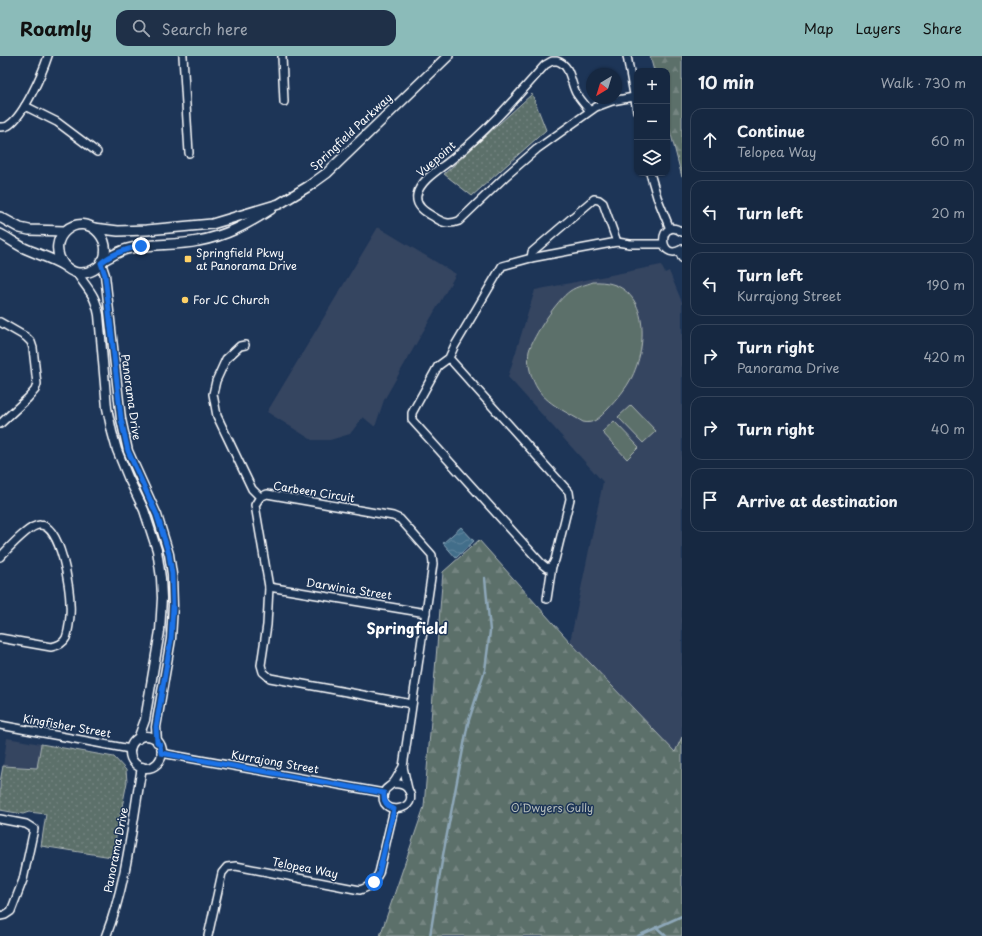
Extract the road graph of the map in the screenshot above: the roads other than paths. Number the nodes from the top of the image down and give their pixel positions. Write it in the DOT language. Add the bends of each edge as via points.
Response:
graph roads {
  1 [pos="48,56"];
  2 [pos="183,56"];
  3 [pos="282,56"];
  4 [pos="448,56"];
  5 [pos="627,56"];
  6 [pos="634,97"];
  7 [pos="284,102"];
  8 [pos="25,106"];
  9 [pos="590,111"];
  10 [pos="0,127"];
  11 [pos="97,152"];
  12 [pos="189,153"];
  13 [pos="651,176"];
  14 [pos="279,204"];
  15 [pos="0,217"];
  16 [pos="94,228"];
  17 [pos="670,229"];
  18 [pos="65,231"];
  19 [pos="682,232"];
  20 [pos="0,234"];
  21 [pos="617,242"];
  22 [pos="664,244"];
  23 [pos="680,250"];
  24 [pos="531,258"];
  25 [pos="682,258"];
  26 [pos="102,262"];
  27 [pos="64,265"];
  28 [pos="77,274"];
  29 [pos="0,322"];
  30 [pos="245,345"];
  31 [pos="449,358"];
  32 [pos="0,424"];
  33 [pos="260,497"];
  34 [pos="0,557"];
  35 [pos="552,566"];
  36 [pos="269,587"];
  37 [pos="547,599"];
  38 [pos="426,613"];
  39 [pos="0,638"];
  40 [pos="412,704"];
  41 [pos="0,725"];
  42 [pos="138,739"];
  43 [pos="157,742"];
  44 [pos="130,749"];
  45 [pos="161,753"];
  46 [pos="142,767"];
  47 [pos="403,767"];
  48 [pos="392,784"];
  49 [pos="408,790"];
  50 [pos="384,793"];
  51 [pos="394,809"];
  52 [pos="0,819"];
  53 [pos="0,916"];
  54 [pos="106,936"];
  55 [pos="208,936"];
  1 -- 8 [label="street"];
  2 -- 12 [label="street"];
  3 -- 7 [label="street"];
  4 -- 14 [label="main road, Springfield Parkway" via="327,172"];
  5 -- 6 [label="street"];
  6 -- 9 [label="street, Vuepoint" via="612,101"];
  8 -- 10 [label="street" via="8,126"];
  8 -- 11 [label="street" via="62,124"];
  9 -- 9 [label="street, Vuepoint" via="537,149 459,221 445,223 424,212 419,206 417,194 425,181 506,110 549,62 557,60 564,65 571,75 577,94"];
  13 -- 17 [label="street"];
  14 -- 16 [label="main road, Springfield Parkway" via="212,224 148,230 118,231"];
  14 -- 26 [label="main road" via="230,233 198,241 127,249"];
  15 -- 18 [label="main road" via="29,230"];
  16 -- 18 [label="main road" via="82,224"];
  16 -- 26 [label="main road" via="104,243 105,256"];
  17 -- 19 [label="street"];
  17 -- 22 [label="street" via="664,234"];
  18 -- 27 [label="main road" via="60,237 57,250"];
  20 -- 27 [label="main road"];
  21 -- 22 [label="street"];
  21 -- 24 [label="street"];
  21 -- 24 [label="street" via="603,203 594,199 532,252"];
  22 -- 23 [label="street" via="670,251"];
  23 -- 25 [label="street"];
  24 -- 31 [label="street" via="502,266"];
  26 -- 28 [label="main road" via="93,270"];
  26 -- 43 [label="street, Panorama Drive" via="122,426 128,451 157,515 169,554 172,574 171,639 156,727"];
  27 -- 28 [label="main road"];
  28 -- 42 [label="street, Panorama Drive" via="97,302 107,408 112,432 128,477 144,510 161,578 160,631 145,720"];
  29 -- 32 [label="street" via="30,342 37,384 35,390"];
  30 -- 33 [label="street" via="240,346 226,359 213,394 218,416 252,489"];
  31 -- 35 [label="street" via="569,492 570,499"];
  31 -- 35 [label="street" via="438,366 412,413 412,420 542,564 547,568"];
  33 -- 36 [label="street, Carbeen Circuit" via="256,505"];
  33 -- 38 [label="street, Carbeen Circuit" via="267,494 400,519 432,555"];
  34 -- 39 [label="street" via="32,527 40,524 45,526 56,539 66,568 70,605 66,638 56,646"];
  35 -- 37 [label="street"];
  36 -- 38 [label="street, Darwinia Street"];
  36 -- 40 [label="street, Carbeen Circuit" via="261,665 263,672 270,678"];
  38 -- 40 [label="street, Carbeen Circuit"];
  40 -- 47 [label="street, Carbeen Circuit"];
  41 -- 44 [label="street, Kingfisher Street"];
  42 -- 43 [label="street" via="148,737"];
  42 -- 44 [label="street"];
  43 -- 45 [label="street"];
  44 -- 46 [label="street" via="134,762"];
  45 -- 46 [label="street" via="155,765"];
  45 -- 50 [label="street, Kurrajong Street"];
  46 -- 54 [label="street, Panorama Drive" via="120,889"];
  47 -- 48 [label="street, Carbeen Circuit"];
  47 -- 49 [label="street, Carbeen Circuit"];
  48 -- 49 [label="street" via="401,784"];
  48 -- 50 [label="street"];
  49 -- 51 [label="street" via="410,798 406,806"];
  50 -- 51 [label="street" via="386,805"];
  51 -- 55 [label="street, Telopea Way" via="379,873 367,888 360,890 236,866 227,867 222,873"];
  52 -- 53 [label="street" via="26,824 34,829 23,880 11,911"];
}
